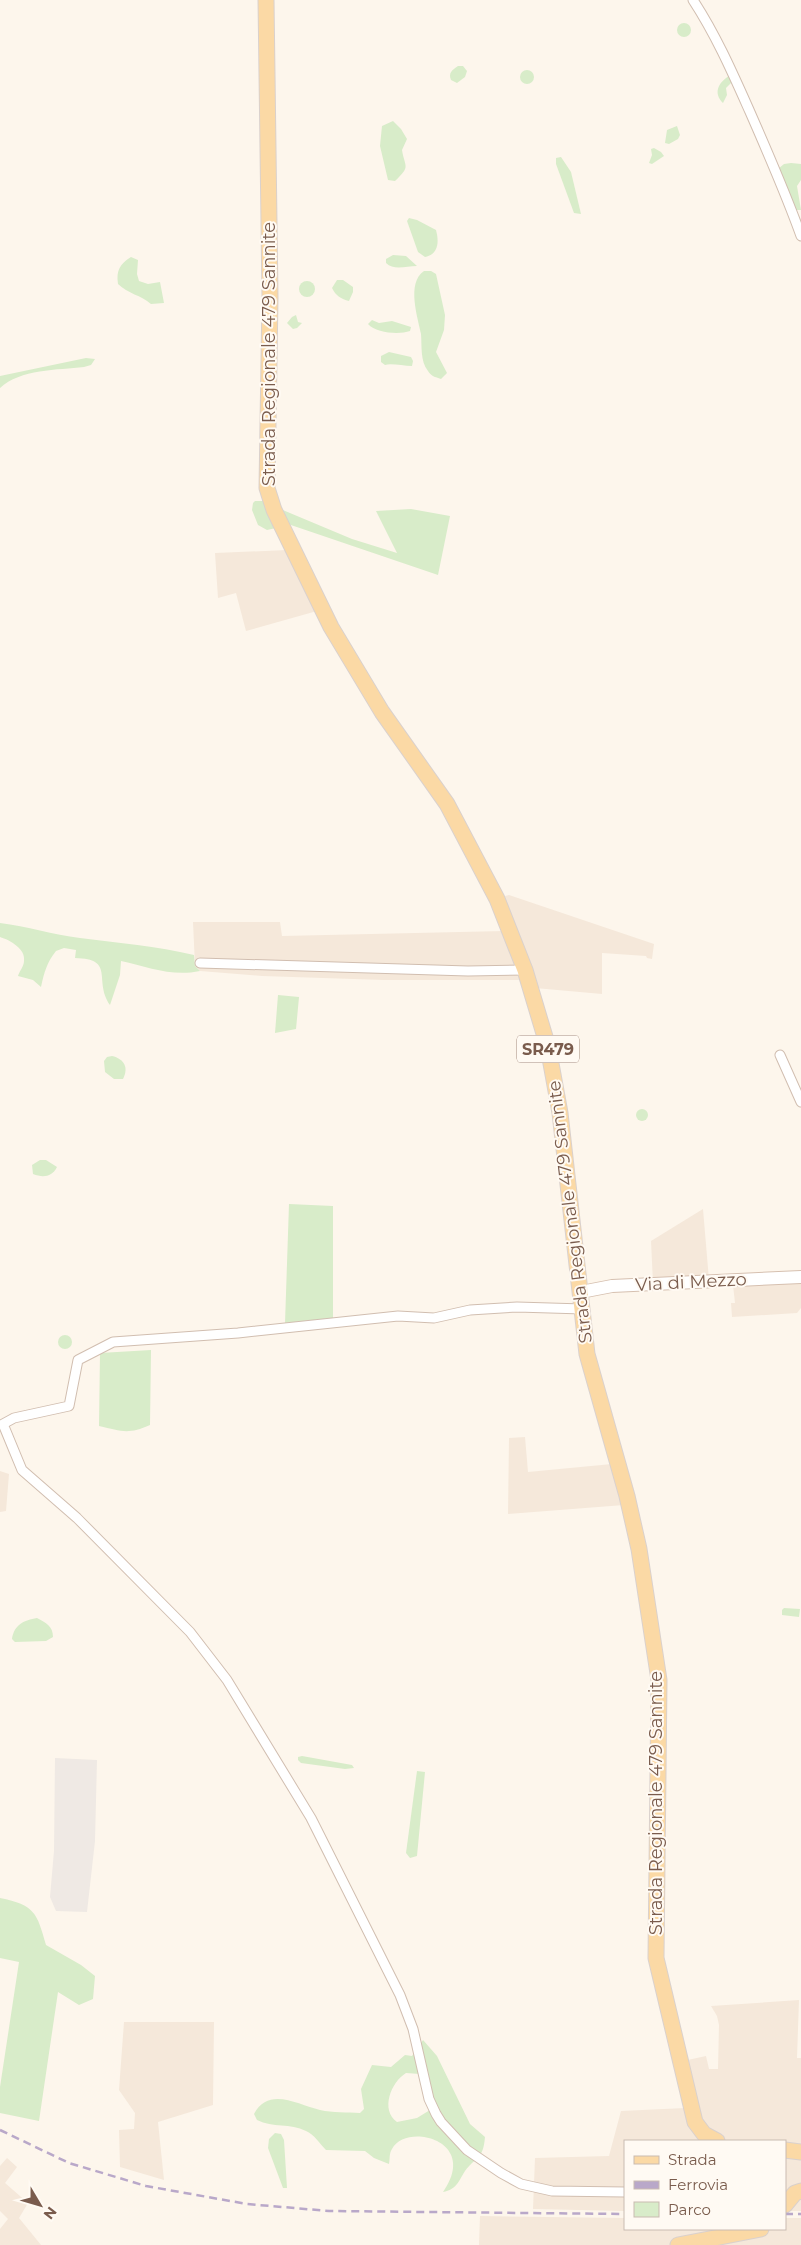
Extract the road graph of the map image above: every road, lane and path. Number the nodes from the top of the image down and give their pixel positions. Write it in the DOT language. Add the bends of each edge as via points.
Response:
graph roads {
  1 [pos="266,0"];
  2 [pos="693,0"];
  3 [pos="801,236"];
  4 [pos="200,963"];
  5 [pos="525,970"];
  6 [pos="780,1056"];
  7 [pos="801,1102"];
  8 [pos="801,1277"];
  9 [pos="581,1292"];
  10 [pos="583,1309"];
  11 [pos="715,2140"];
  12 [pos="786,2150"];
  13 [pos="801,2152"];
  14 [pos="624,2192"];
  15 [pos="756,2230"];
  16 [pos="678,2245"];
  1 -- 5 [label="main road, Strada Regionale 479 Sannite / SR479" via="270,297 267,488 274,510 331,627 382,712 454,815 497,899"];
  2 -- 3 [label="street" via="738,83"];
  4 -- 5 [label="street"];
  5 -- 9 [label="main road, Strada Regionale 479 Sannite / SR479" via="548,1047 560,1113"];
  6 -- 7 [label="street"];
  8 -- 9 [label="main road, Via di Mezzo" via="612,1286"];
  9 -- 10 [label="main road, Strada Regionale 479 Sannite / SR479"];
  10 -- 11 [label="main road, Strada Regionale 479 Sannite / SR479" via="587,1354 639,1548 660,1680 656,1958 695,2122 704,2134"];
  10 -- 14 [label="street" via="517,1307 470,1310 434,1318 398,1316 113,1342 78,1360 69,1406 14,1418 3,1424 22,1470 77,1518 190,1632 227,1680 311,1818 392,1978 413,2029 432,2107 442,2122 467,2150 521,2184 552,2191"];
  12 -- 13 [label="main road"];
  15 -- 16 [label="main road"];
}
